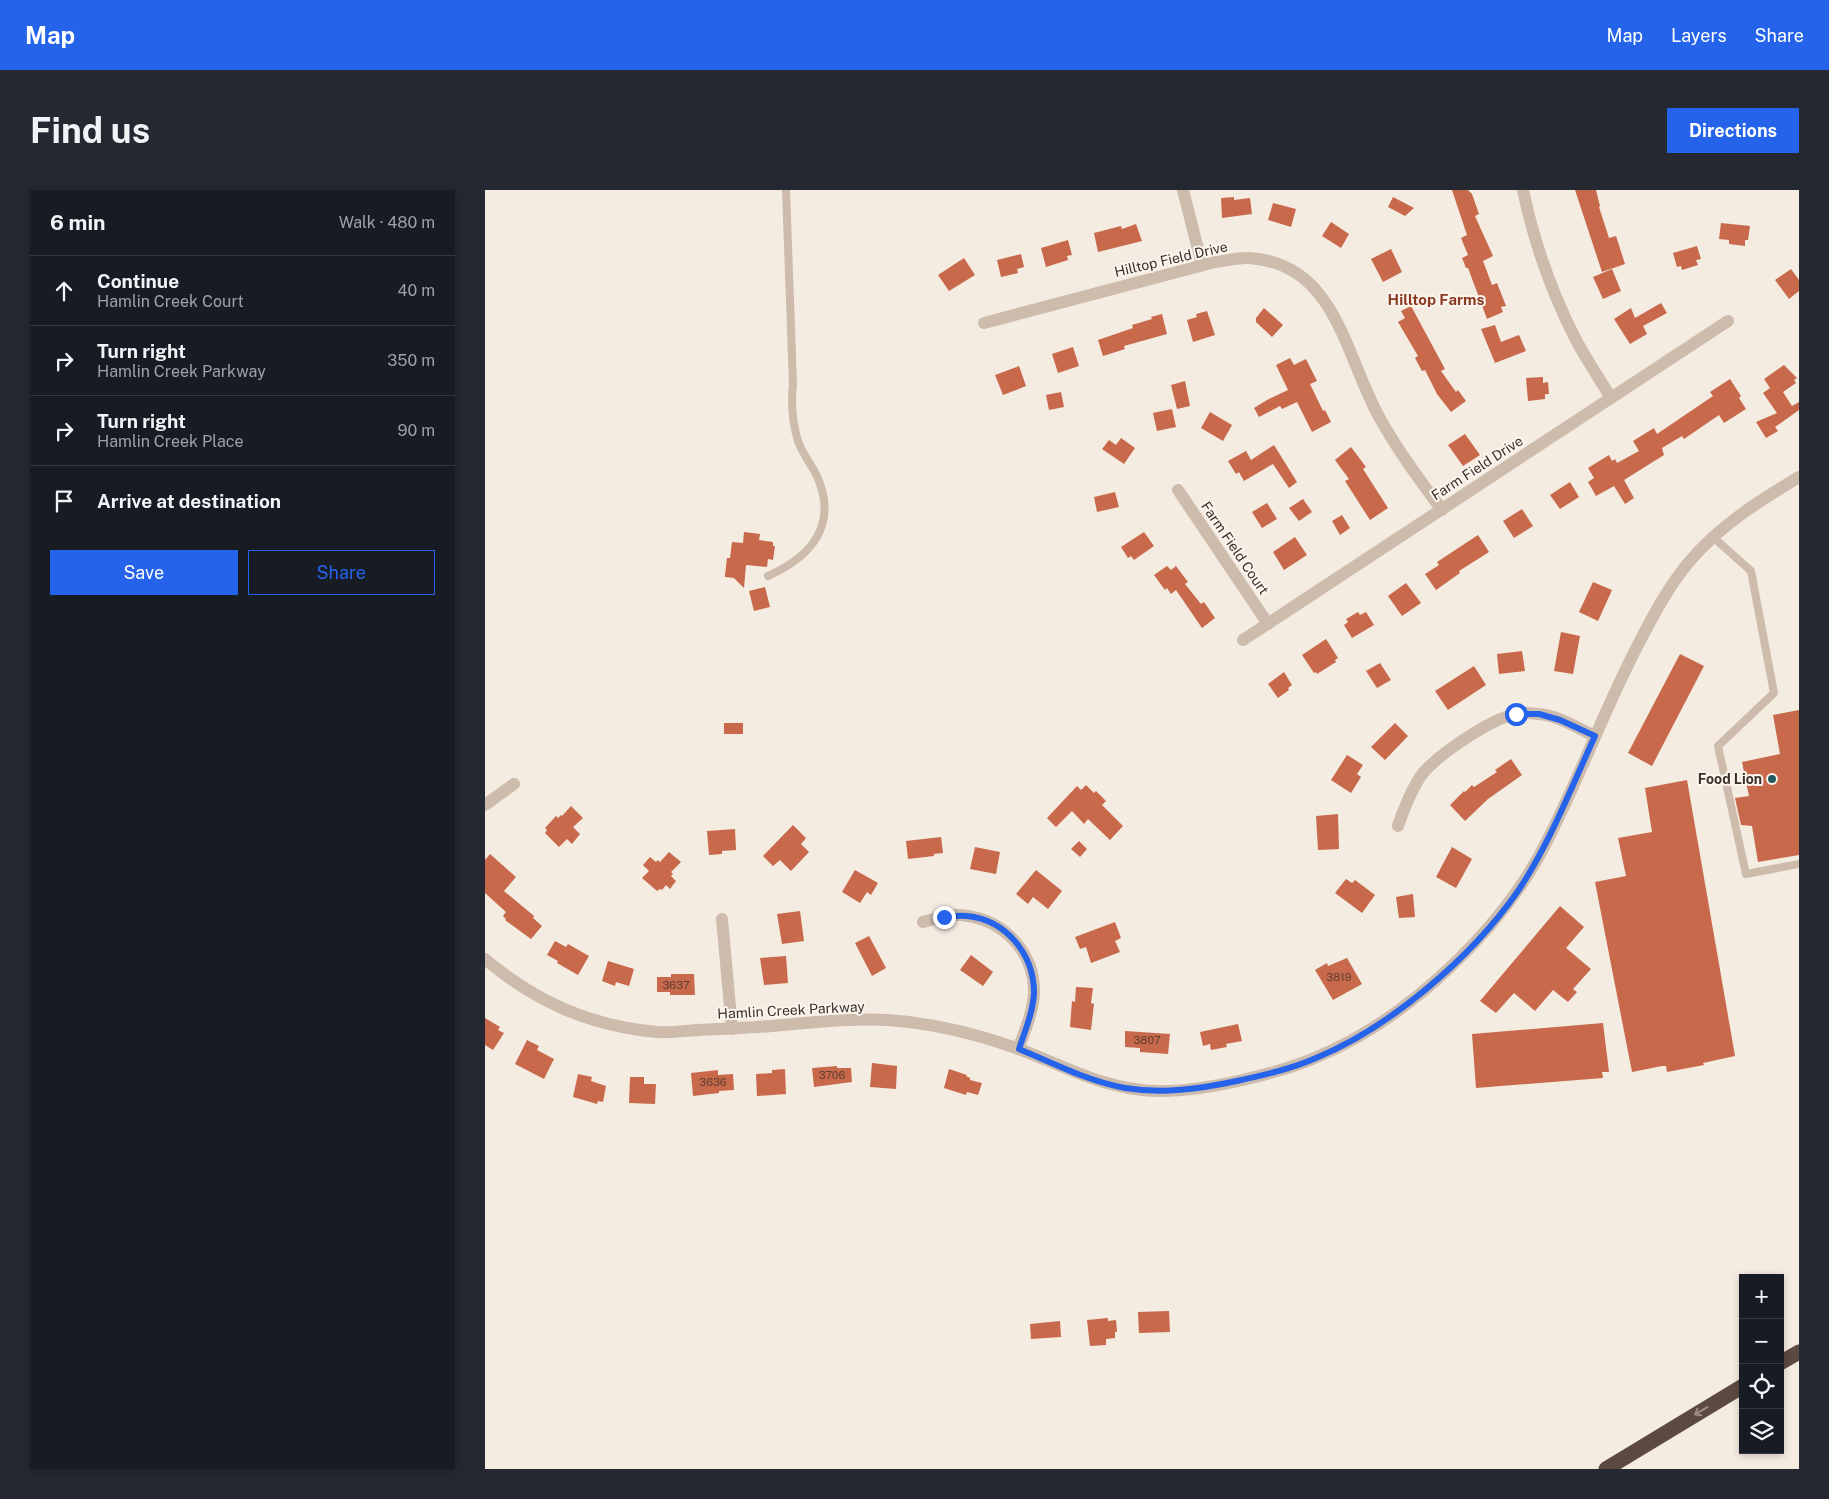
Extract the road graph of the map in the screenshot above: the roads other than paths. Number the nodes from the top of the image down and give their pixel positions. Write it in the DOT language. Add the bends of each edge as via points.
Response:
graph roads {
  1 [pos="786,190"];
  2 [pos="1183,190"];
  3 [pos="1523,190"];
  4 [pos="1202,265"];
  5 [pos="1728,321"];
  6 [pos="984,323"];
  7 [pos="1611,398"];
  8 [pos="1799,476"];
  9 [pos="1178,490"];
  10 [pos="1442,510"];
  11 [pos="1713,537"];
  12 [pos="768,576"];
  13 [pos="1268,624"];
  14 [pos="1243,640"];
  15 [pos="1595,736"];
  16 [pos="514,784"];
  17 [pos="485,805"];
  18 [pos="1398,826"];
  19 [pos="1799,864"];
  20 [pos="722,919"];
  21 [pos="923,922"];
  22 [pos="485,959"];
  23 [pos="732,1029"];
  24 [pos="1019,1049"];
  25 [pos="1799,1352"];
  26 [pos="1784,1361"];
  27 [pos="1739,1388"];
  28 [pos="1606,1469"];
  1 -- 12 [label="lane" via="793,419 798,442 822,490 824,510 820,534 808,549 794,562"];
  2 -- 4 [label="street"];
  3 -- 7 [label="street" via="1531,226 1551,284 1576,340"];
  4 -- 6 [label="street, Hilltop Field Drive"];
  4 -- 10 [label="street, Hilltop Field Drive" via="1247,258 1267,261 1285,267 1309,282 1334,315 1379,416"];
  5 -- 7 [label="street, Farm Field Drive"];
  7 -- 10 [label="street, Farm Field Drive"];
  8 -- 11 [label="street, Hamlin Creek Parkway"];
  9 -- 13 [label="street, Farm Field Court"];
  10 -- 13 [label="street, Farm Field Drive"];
  11 -- 15 [label="street, Hamlin Creek Parkway" via="1690,560 1662,600 1621,677"];
  11 -- 19 [label="lane" via="1751,571 1774,693 1718,746 1746,874"];
  13 -- 14 [label="street, Farm Field Drive"];
  15 -- 18 [label="street" via="1539,714 1516,714 1495,721 1441,757 1421,776 1407,799"];
  15 -- 24 [label="street, Hamlin Creek Parkway" via="1548,840 1529,873 1489,928 1434,981 1362,1035 1316,1058 1267,1074 1173,1091 1124,1088 1093,1080"];
  16 -- 17 [label="street"];
  20 -- 23 [label="street"];
  21 -- 24 [label="street" via="967,915 987,920 1022,948 1032,969 1034,994"];
  22 -- 23 [label="street, Hamlin Creek Parkway" via="546,1002 583,1017 615,1026 659,1032"];
  23 -- 24 [label="street, Hamlin Creek Parkway" via="844,1019 887,1020 966,1031"];
  25 -- 26 [label="highway"];
  27 -- 28 [label="highway, one-way"];
}
